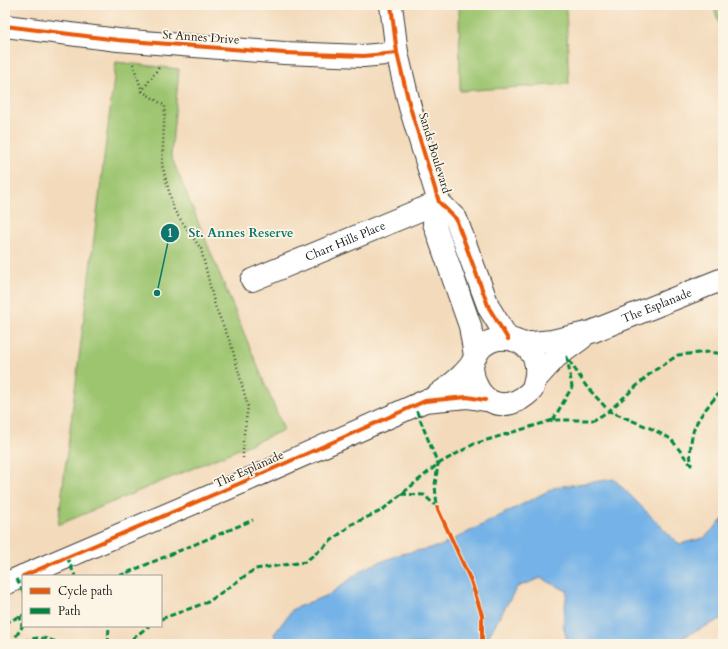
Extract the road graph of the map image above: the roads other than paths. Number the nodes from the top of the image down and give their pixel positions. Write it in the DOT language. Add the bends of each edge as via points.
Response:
graph roads {
  1 [pos="391,5"];
  2 [pos="5,26"];
  3 [pos="397,53"];
  4 [pos="439,202"];
  5 [pos="723,279"];
  6 [pos="252,280"];
  7 [pos="591,332"];
  8 [pos="516,342"];
  9 [pos="473,360"];
  10 [pos="536,379"];
  11 [pos="431,400"];
  12 [pos="485,400"];
  13 [pos="25,575"];
  14 [pos="22,576"];
  15 [pos="5,584"];
  1 -- 3 [label="street, Sands Boulevard"];
  2 -- 3 [label="street, St Annes Drive" via="124,41 284,53 355,56"];
  3 -- 4 [label="street, Sands Boulevard" via="410,107"];
  4 -- 6 [label="street, Chart Hills Place"];
  4 -- 8 [label="street, Sands Boulevard" via="456,219 489,308"];
  4 -- 9 [label="street, Sands Boulevard" via="434,224 470,326"];
  5 -- 7 [label="street, The Esplanade"];
  7 -- 8 [label="street, The Esplanade" via="552,342"];
  7 -- 10 [label="street, The Esplanade" via="556,357"];
  8 -- 9 [label="street, The Esplanade" via="488,343"];
  8 -- 10 [label="street" via="535,359"];
  9 -- 11 [label="street, The Esplanade" via="462,375"];
  9 -- 12 [label="street" via="472,376"];
  10 -- 12 [label="street, The Esplanade" via="532,390 515,403 503,405"];
  11 -- 12 [label="street, The Esplanade" via="467,397"];
  11 -- 13 [label="street, The Esplanade"];
  14 -- 15 [label="street, The Esplanade"];
}
